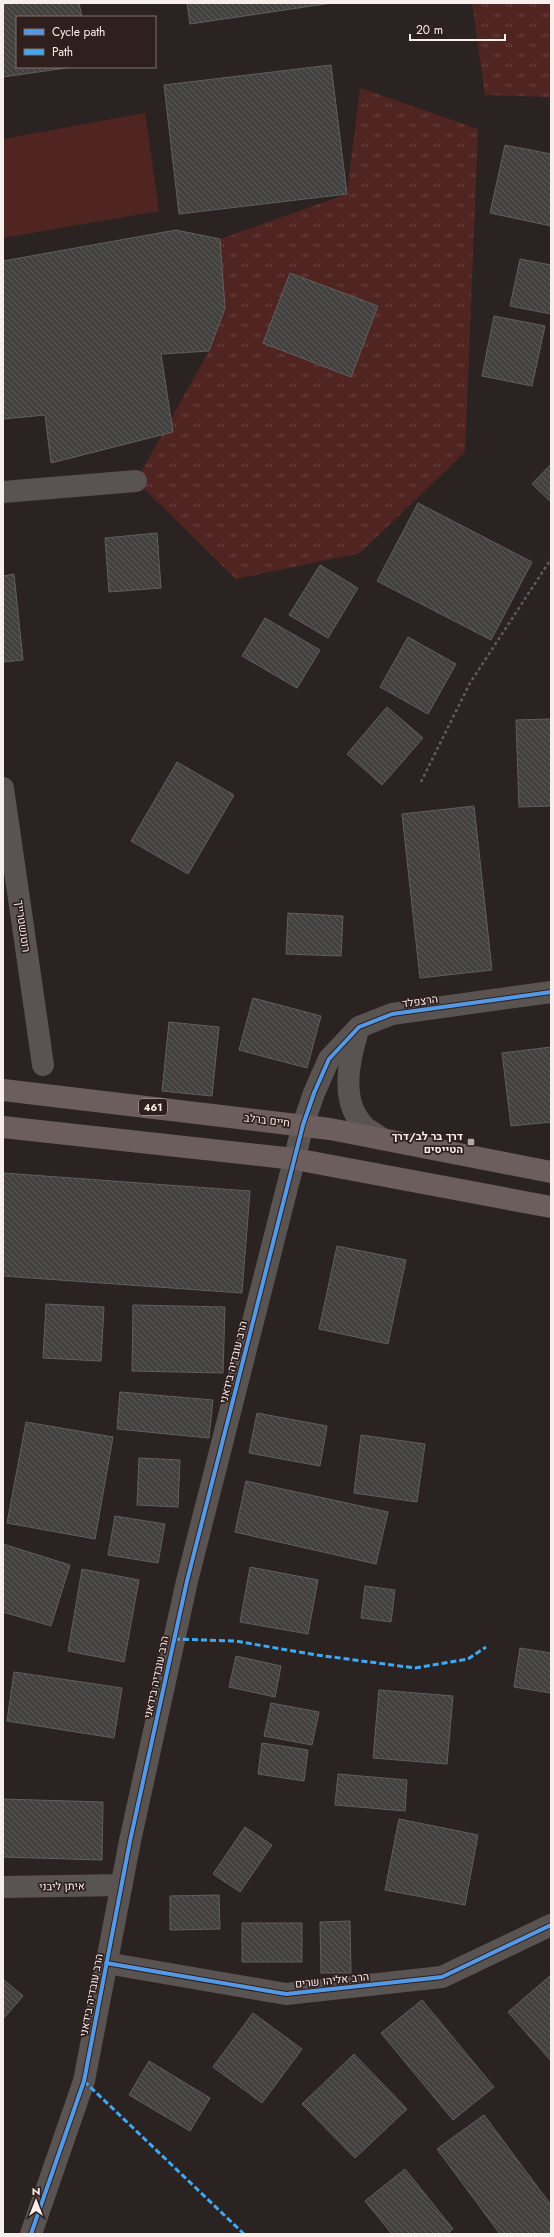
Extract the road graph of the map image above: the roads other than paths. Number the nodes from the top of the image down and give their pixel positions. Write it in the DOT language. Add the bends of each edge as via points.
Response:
graph roads {
  1 [pos="136,481"];
  2 [pos="3,492"];
  3 [pos="3,788"];
  4 [pos="551,992"];
  5 [pos="359,1027"];
  6 [pos="43,1065"];
  7 [pos="3,1090"];
  8 [pos="303,1125"];
  9 [pos="3,1127"];
  10 [pos="381,1138"];
  11 [pos="295,1159"];
  12 [pos="551,1172"];
  13 [pos="551,1207"];
  14 [pos="122,1885"];
  15 [pos="3,1887"];
  16 [pos="551,1925"];
  17 [pos="106,1963"];
  18 [pos="32,2234"];
  1 -- 2 [label="street"];
  3 -- 6 [label="street, רוטנשטרייך"];
  4 -- 5 [label="street, הרצפלד" via="392,1014"];
  5 -- 8 [label="street, הרצפלד" via="328,1059"];
  5 -- 10 [label="street" via="350,1058 348,1086 351,1102 357,1117 365,1127"];
  7 -- 8 [label="main road, חיים ברלב / 461"];
  8 -- 10 [label="main road, חיים ברלב / 461"];
  8 -- 11 [label="street, הרב עובדיה בידאני"];
  9 -- 11 [label="main road"];
  10 -- 12 [label="main road, חיים ברלב / 461"];
  11 -- 13 [label="main road"];
  11 -- 14 [label="street, הרב עובדיה בידאני" via="187,1582"];
  14 -- 15 [label="street, איתן ליבני"];
  14 -- 17 [label="street, הרב עובדיה בידאני"];
  16 -- 17 [label="street, הרב אליהו שרים" via="442,1977 286,1994"];
  17 -- 18 [label="street, הרב עובדיה בידאני" via="84,2081"];
}
